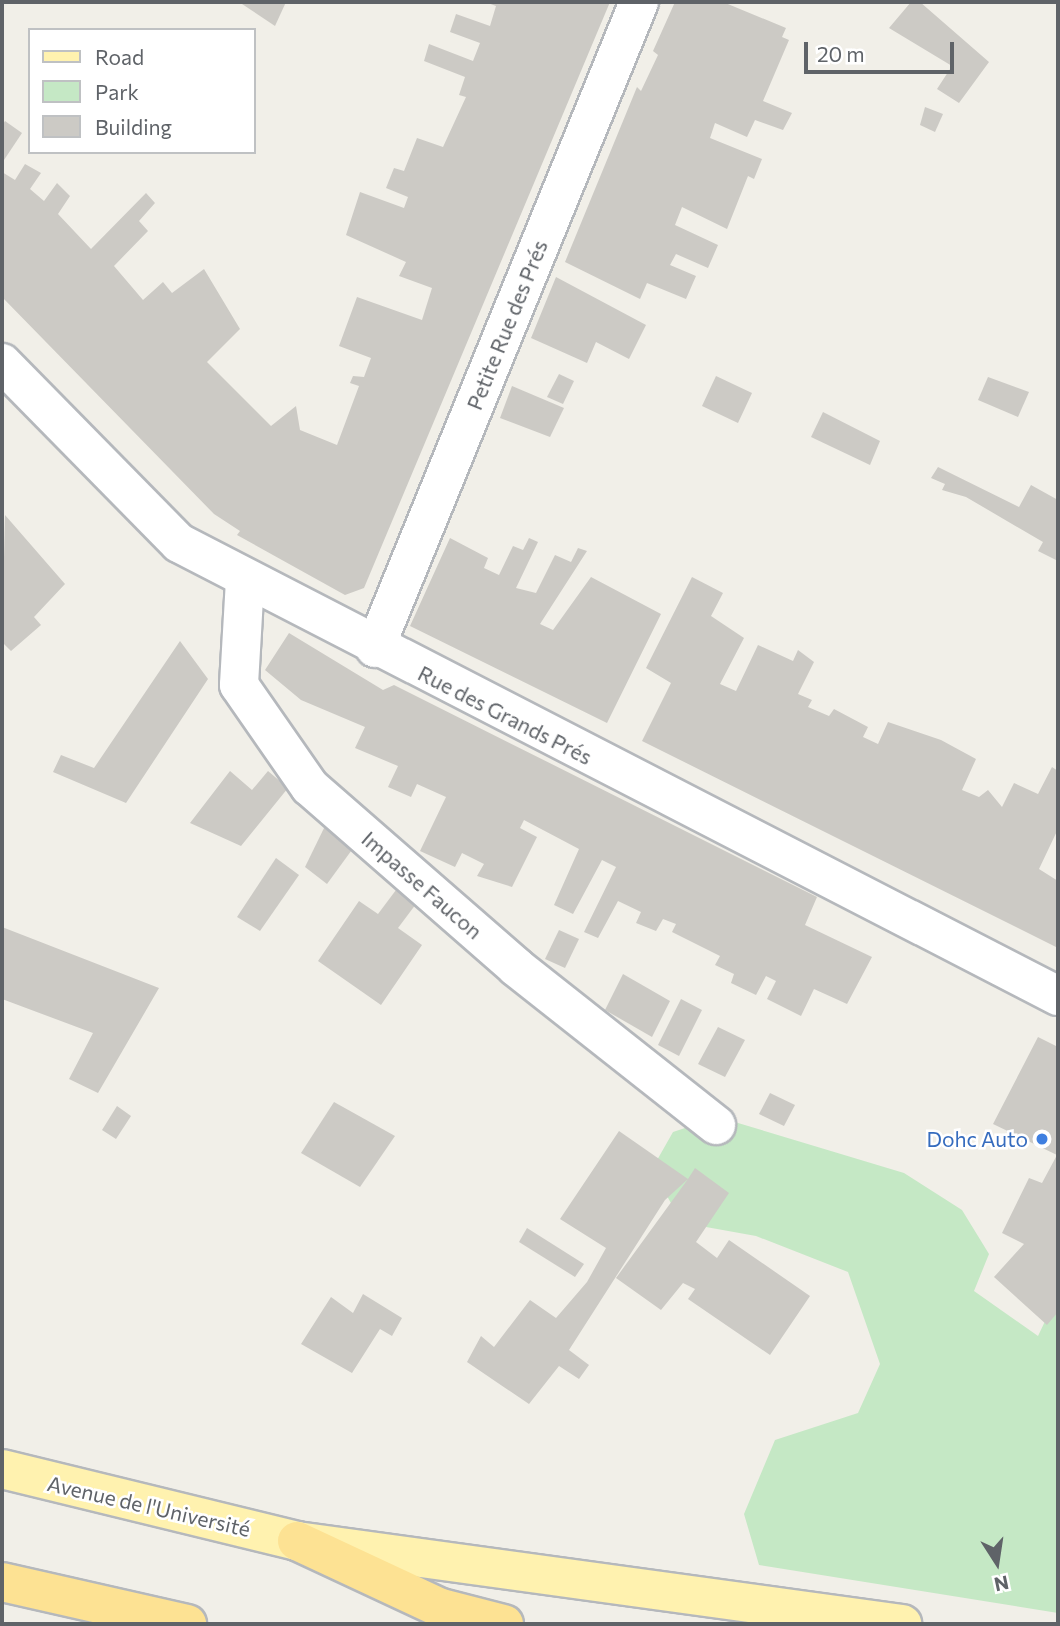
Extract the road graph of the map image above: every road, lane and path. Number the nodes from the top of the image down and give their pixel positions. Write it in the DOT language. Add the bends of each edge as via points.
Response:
graph roads {
  1 [pos="639,2"];
  2 [pos="2,363"];
  3 [pos="245,579"];
  4 [pos="375,648"];
  5 [pos="1058,996"];
  6 [pos="716,1125"];
  7 [pos="2,1469"];
  8 [pos="297,1541"];
  9 [pos="2,1582"];
  10 [pos="2,1599"];
  11 [pos="67,1624"];
  12 [pos="187,1624"];
  13 [pos="504,1624"];
  14 [pos="902,1624"];
  1 -- 4 [label="street, Petite Rue des Prés"];
  2 -- 3 [label="street, Rue des Grands Prés" via="179,543"];
  3 -- 4 [label="street, Rue des Grands Prés"];
  3 -- 6 [label="street, Impasse Faucon" via="239,685 310,787 516,967"];
  4 -- 5 [label="street, Rue des Grands Prés"];
  7 -- 8 [label="main road, Avenue de l'Université"];
  8 -- 13 [label="highway" via="441,1608"];
  8 -- 14 [label="main road, Avenue de l'Université"];
  9 -- 12 [label="highway"];
  10 -- 11 [label="highway"];
}
